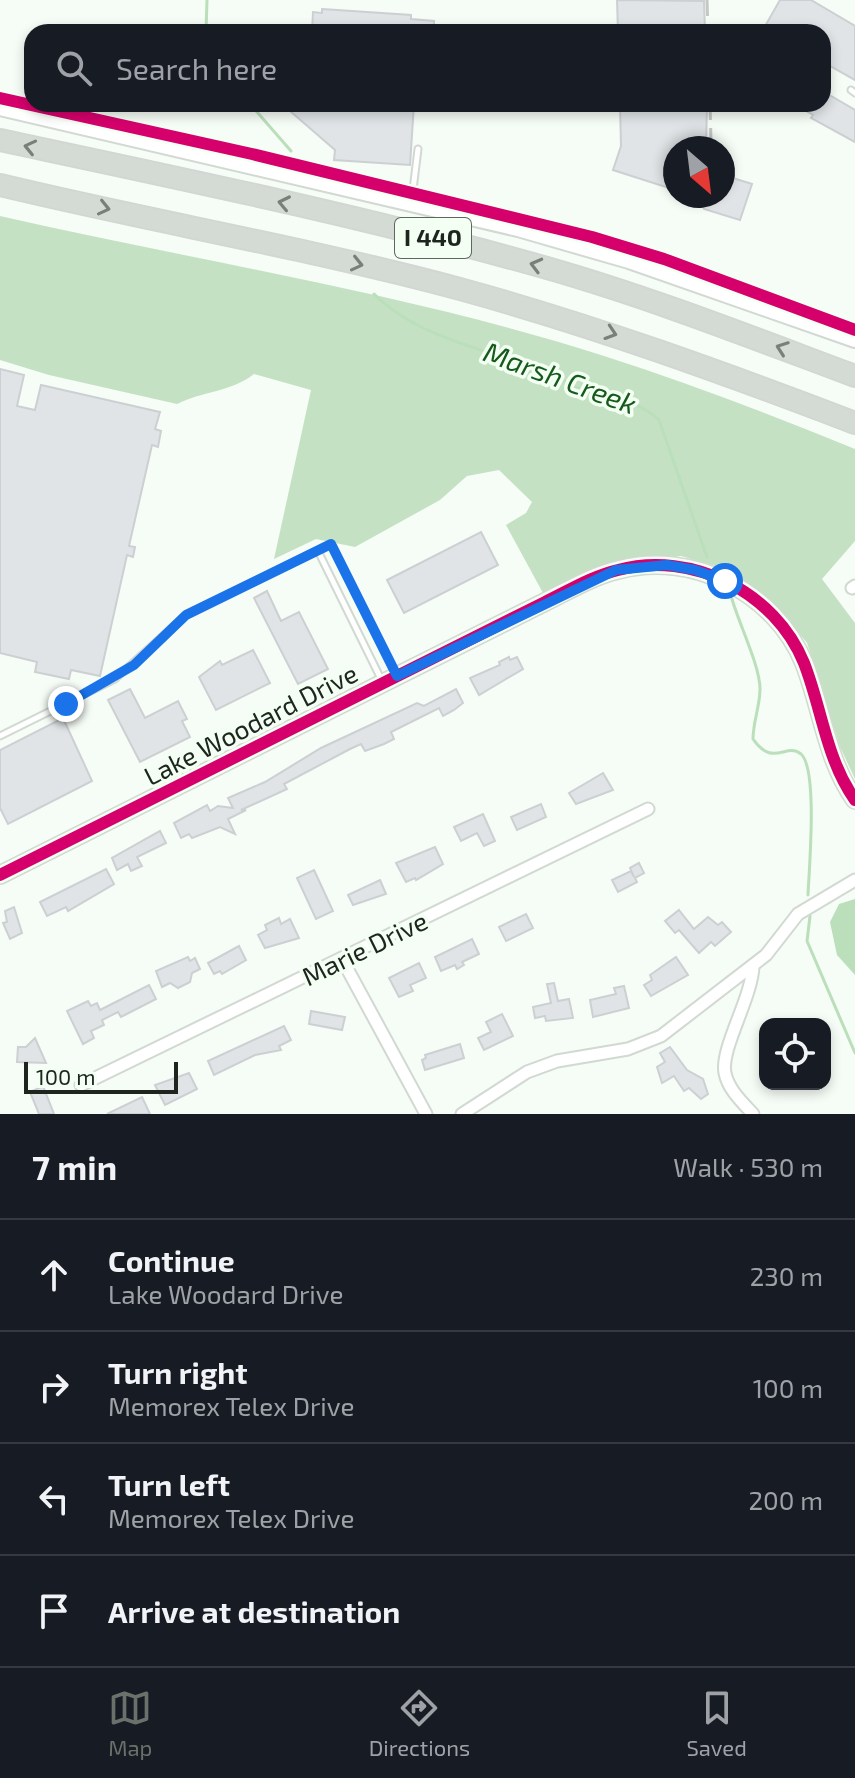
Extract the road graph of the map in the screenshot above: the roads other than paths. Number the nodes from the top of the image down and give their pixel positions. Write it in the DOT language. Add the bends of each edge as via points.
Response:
graph roads {
  1 [pos="0,107"];
  2 [pos="0,140"];
  3 [pos="418,149"];
  4 [pos="0,185"];
  5 [pos="411,203"];
  6 [pos="855,339"];
  7 [pos="855,376"];
  8 [pos="855,423"];
  9 [pos="318,551"];
  10 [pos="390,680"];
  11 [pos="0,736"];
  12 [pos="855,800"];
  13 [pos="648,809"];
  14 [pos="0,875"];
  15 [pos="855,880"];
  16 [pos="343,961"];
  17 [pos="753,966"];
  18 [pos="81,1085"];
  19 [pos="426,1114"];
  20 [pos="462,1114"];
  21 [pos="753,1114"];
  1 -- 5 [label="street"];
  7 -- 2 [label="highway, I 440, one-way" via="654,301 509,258"];
  3 -- 5 [label="lane"];
  4 -- 8 [label="highway, I 440, one-way" via="397,273 546,313 678,355"];
  5 -- 6 [label="street" via="599,250"];
  9 -- 10 [label="lane"];
  9 -- 10 [label="lane" via="331,544"];
  9 -- 11 [label="lane" via="186,615 115,679"];
  10 -- 12 [label="street, Lake Woodard Drive" via="616,570 652,565 695,570 751,596 785,630 804,664 835,764"];
  10 -- 14 [label="street, Lake Woodard Drive"];
  13 -- 16 [label="street, Marie Drive"];
  15 -- 17 [label="street" via="798,914"];
  16 -- 18 [label="street, Marie Drive"];
  16 -- 19 [label="street"];
  17 -- 20 [label="street" via="661,1036 527,1072"];
  17 -- 21 [label="street" via="753,984 725,1060 734,1092"];
}
